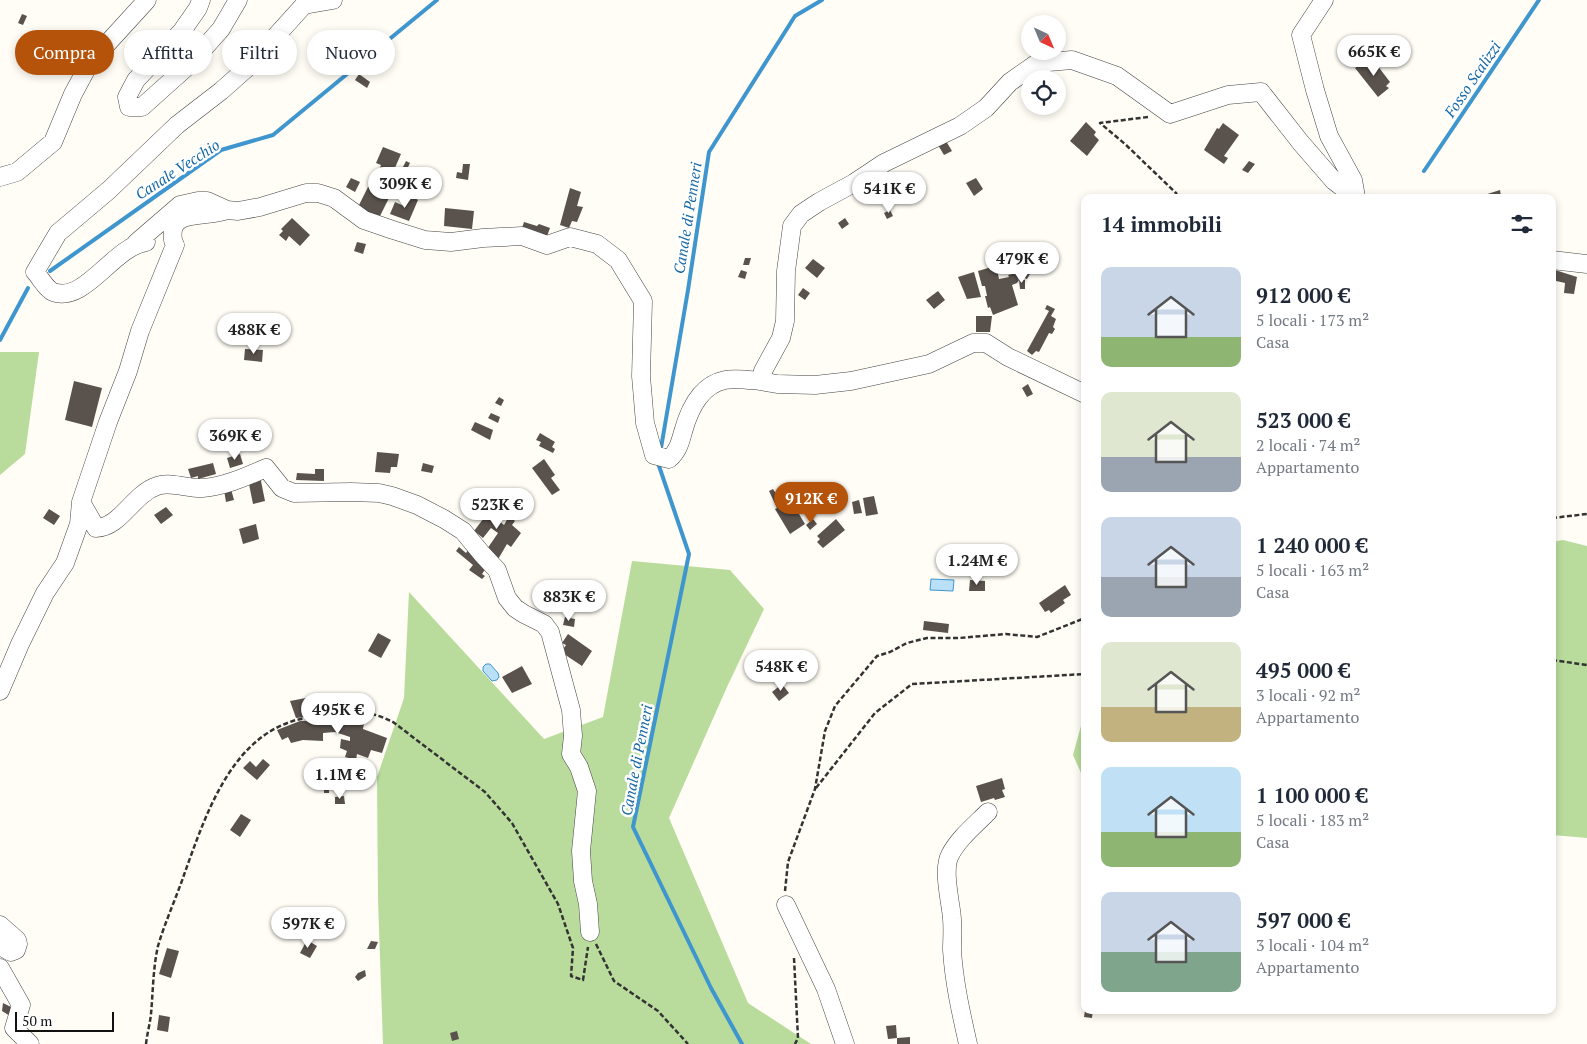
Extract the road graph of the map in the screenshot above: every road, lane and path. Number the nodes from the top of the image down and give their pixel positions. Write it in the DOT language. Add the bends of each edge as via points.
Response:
graph roads {
  1 [pos="147,0"];
  2 [pos="201,0"];
  3 [pos="238,0"];
  4 [pos="333,0"];
  5 [pos="1324,0"];
  6 [pos="304,3"];
  7 [pos="1170,114"];
  8 [pos="0,177"];
  9 [pos="1176,194"];
  10 [pos="1352,194"];
  11 [pos="1355,194"];
  12 [pos="227,210"];
  13 [pos="172,239"];
  14 [pos="136,243"];
  15 [pos="1556,260"];
  16 [pos="1587,264"];
  17 [pos="760,381"];
  18 [pos="1081,392"];
  19 [pos="81,502"];
  20 [pos="1587,514"];
  21 [pos="1556,518"];
  22 [pos="1081,620"];
  23 [pos="1556,661"];
  24 [pos="1587,665"];
  25 [pos="1081,674"];
  26 [pos="0,691"];
  27 [pos="815,789"];
  28 [pos="988,812"];
  29 [pos="786,905"];
  30 [pos="0,925"];
  31 [pos="590,932"];
  32 [pos="0,946"];
  33 [pos="793,952"];
  34 [pos="0,968"];
  35 [pos="30,1044"];
  36 [pos="146,1044"];
  37 [pos="688,1044"];
  38 [pos="795,1044"];
  39 [pos="845,1044"];
  40 [pos="968,1044"];
  1 -- 8 [label="street" via="87,68 53,142 18,172"];
  2 -- 3 [label="street" via="182,31 136,80 127,97 129,107 142,107 190,64 221,29"];
  4 -- 6 [label="street"];
  5 -- 11 [label="street" via="1301,35 1329,136 1353,180"];
  6 -- 14 [label="street" via="247,68 177,125 58,233 35,272 52,292 67,294 79,290"];
  7 -- 9 [label="path" via="1100,123"];
  7 -- 10 [label="street" via="1228,96 1261,92 1334,181"];
  7 -- 17 [label="street" via="1117,76 1072,60 1037,63 1010,82 986,108 960,126 884,163 800,214 792,226 781,338 762,371"];
  12 -- 13 [label="street" via="180,220 174,225"];
  12 -- 14 [label="street" via="207,201 180,205"];
  12 -- 17 [label="street" via="260,207 306,193 318,193 334,198 364,220 425,240 451,242 522,236 547,245 570,237 597,244 618,260 643,301 642,386 645,423 654,454 669,458 677,452 688,414 711,385 726,380"];
  13 -- 14 [label="street" via="166,236"];
  13 -- 19 [label="street" via="175,245 140,331"];
  15 -- 16 [label="street"];
  17 -- 18 [label="street" via="815,385 851,381 929,364 973,343 986,342 1008,357"];
  19 -- 26 [label="street" via="79,524 65,563 45,594"];
  19 -- 31 [label="street" via="96,528 103,528 116,521 142,493 157,486 213,486 240,480 266,468 282,488 294,492 392,496 418,505 464,532 497,570 506,598 515,608 544,624 550,632 571,710 571,754 587,791 582,851"];
  20 -- 21 [label="path"];
  22 -- 27 [label="path" via="1037,637 1006,634 927,638 877,656 835,706 825,731"];
  23 -- 24 [label="path"];
  25 -- 27 [label="path" via="912,684 875,713"];
  27 -- 29 [label="path" via="788,862"];
  28 -- 40 [label="street" via="949,856 947,889 955,980"];
  29 -- 39 [label="street" via="826,989"];
  30 -- 32 [label="street" via="18,944 11,952"];
  31 -- 36 [label="path" via="583,980 571,976 573,948 558,904 512,823 485,792 393,722 352,711 302,718 279,726 258,740 237,761 205,816 158,946"];
  31 -- 37 [label="path" via="614,981 658,1011"];
  33 -- 38 [label="path" via="798,1038"];
  34 -- 35 [label="street" via="22,1005 14,1028"];
}
